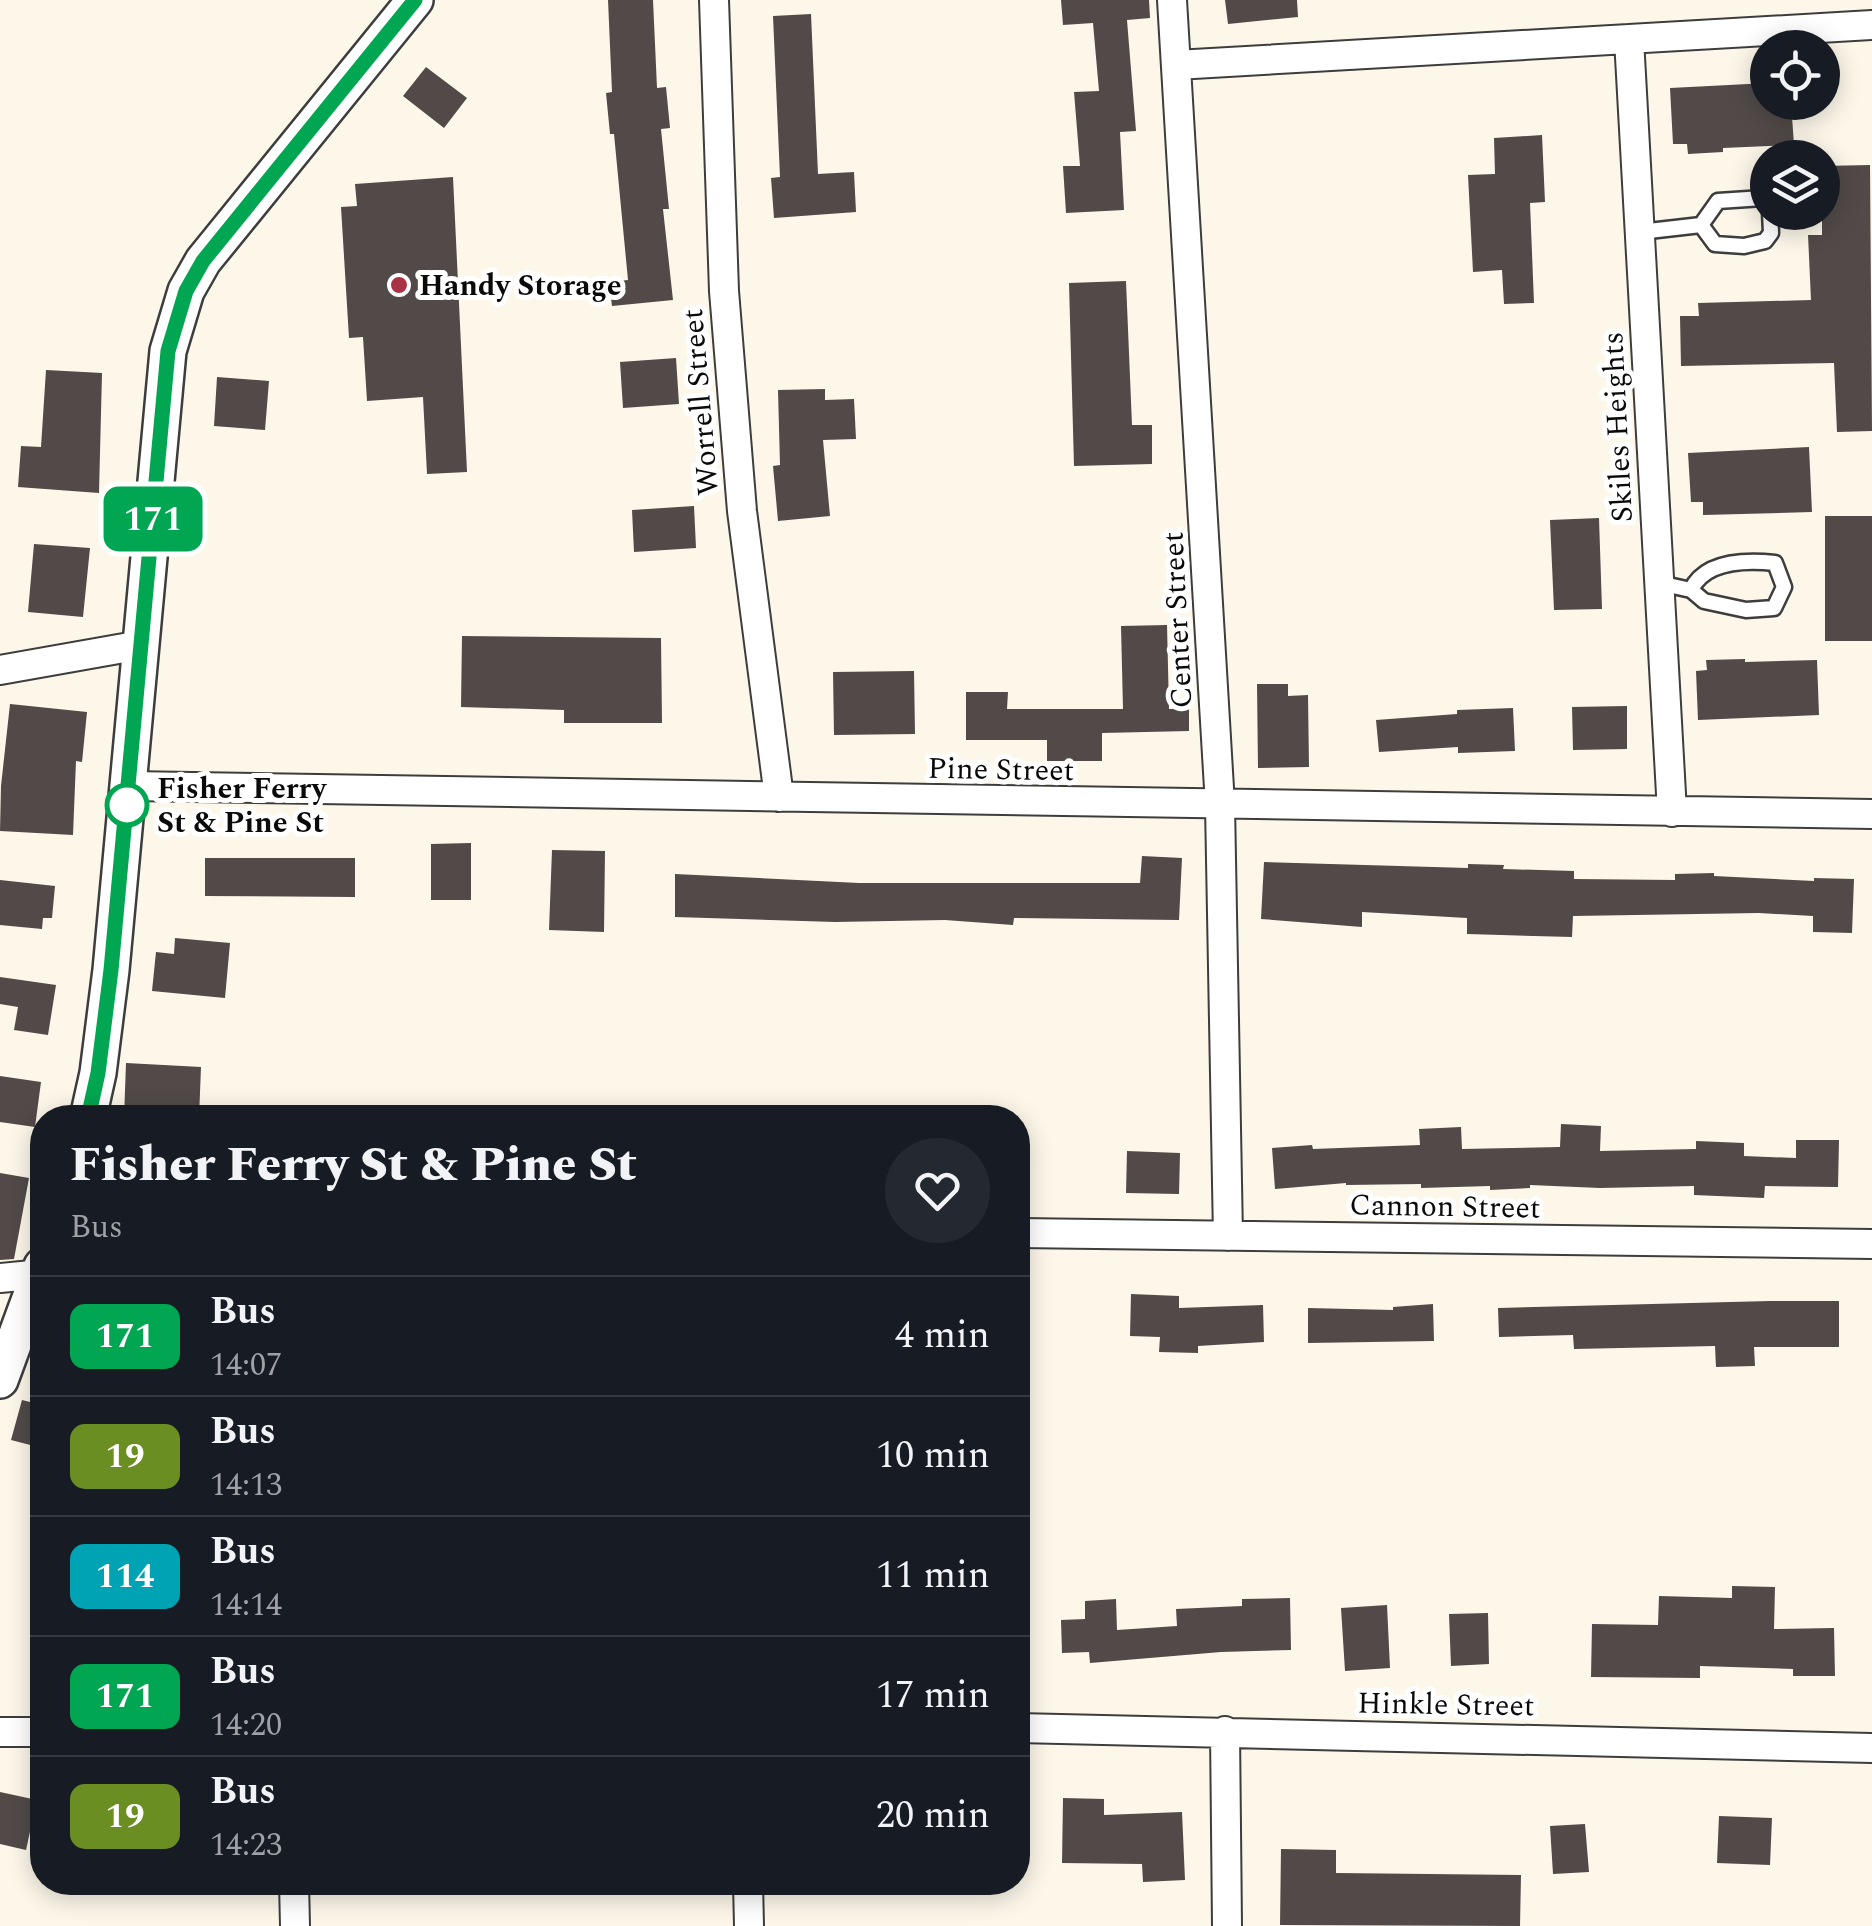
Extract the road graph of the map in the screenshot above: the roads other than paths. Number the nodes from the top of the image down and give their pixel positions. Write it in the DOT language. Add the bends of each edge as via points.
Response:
graph roads {
  1 [pos="415,0"];
  2 [pos="714,0"];
  3 [pos="1172,0"];
  4 [pos="1872,26"];
  5 [pos="1630,38"];
  6 [pos="1176,65"];
  7 [pos="1750,199"];
  8 [pos="1701,225"];
  9 [pos="1771,230"];
  10 [pos="1640,232"];
  11 [pos="1659,583"];
  12 [pos="1691,590"];
  13 [pos="141,645"];
  14 [pos="0,670"];
  15 [pos="129,786"];
  16 [pos="779,797"];
  17 [pos="1220,806"];
  18 [pos="1672,812"];
  19 [pos="1872,814"];
  20 [pos="91,1105"];
  21 [pos="1030,1234"];
  22 [pos="1228,1236"];
  23 [pos="1872,1244"];
  24 [pos="30,1274"];
  25 [pos="0,1278"];
  26 [pos="30,1303"];
  27 [pos="0,1380"];
  28 [pos="1030,1728"];
  29 [pos="1226,1731"];
  30 [pos="0,1732"];
  31 [pos="30,1732"];
  32 [pos="1872,1748"];
  33 [pos="294,1895"];
  34 [pos="748,1895"];
  35 [pos="295,1926"];
  36 [pos="749,1926"];
  37 [pos="1227,1926"];
  1 -- 13 [label="street" via="203,261 186,291 168,351"];
  2 -- 16 [label="street, Worrell Street" via="724,291 742,511"];
  3 -- 6 [label="street, Center Street"];
  4 -- 5 [label="street"];
  5 -- 6 [label="street"];
  5 -- 10 [label="street, Skiles Heights"];
  6 -- 17 [label="street, Center Street"];
  7 -- 8 [label="lane" via="1718,201"];
  8 -- 9 [label="lane" via="1715,244 1765,241"];
  8 -- 10 [label="lane"];
  10 -- 11 [label="street, Skiles Heights"];
  11 -- 12 [label="lane"];
  11 -- 18 [label="street, Skiles Heights"];
  12 -- 12 [label="lane" via="1704,602 1746,610 1774,608 1784,588 1775,564 1749,561 1697,577"];
  13 -- 14 [label="street"];
  13 -- 15 [label="street"];
  15 -- 16 [label="street, Pine Street"];
  15 -- 20 [label="street"];
  16 -- 17 [label="street, Pine Street"];
  17 -- 18 [label="street, Pine Street"];
  17 -- 22 [label="street, Center Street"];
  18 -- 19 [label="street, Pine Street"];
  21 -- 22 [label="street, Cannon Street"];
  22 -- 23 [label="street, Cannon Street"];
  24 -- 25 [label="street"];
  26 -- 27 [label="street"];
  28 -- 29 [label="street, Hinkle Street"];
  29 -- 32 [label="street, Hinkle Street"];
  29 -- 37 [label="street"];
  30 -- 31 [label="street"];
  33 -- 35 [label="street"];
  34 -- 36 [label="street"];
}
